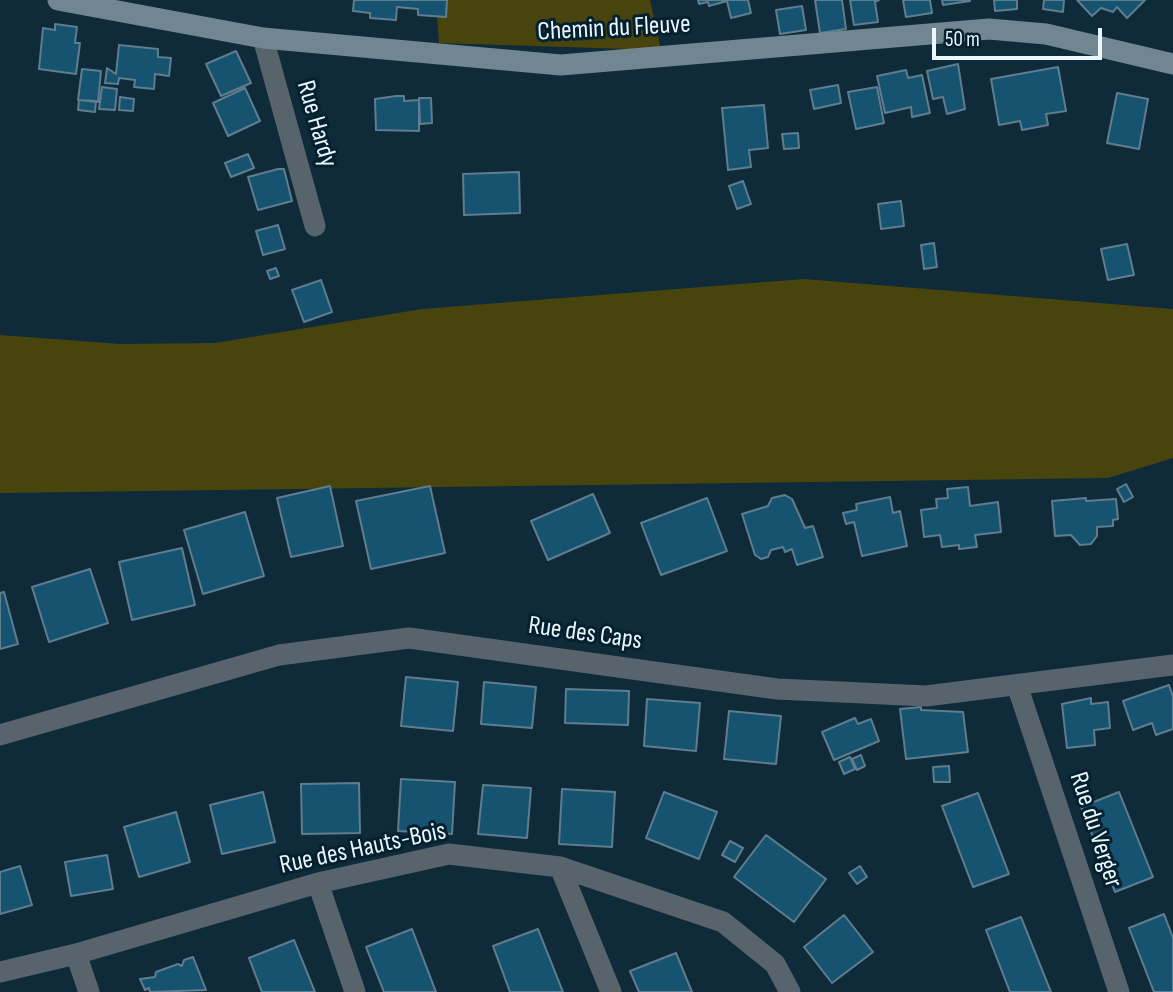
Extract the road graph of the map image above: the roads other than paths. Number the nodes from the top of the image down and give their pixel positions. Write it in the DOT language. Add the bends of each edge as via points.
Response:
graph roads {
  1 [pos="58,0"];
  2 [pos="263,38"];
  3 [pos="1173,64"];
  4 [pos="315,226"];
  5 [pos="1173,665"];
  6 [pos="1017,685"];
  7 [pos="0,734"];
  8 [pos="560,867"];
  9 [pos="318,883"];
  10 [pos="76,954"];
  11 [pos="0,972"];
  12 [pos="89,992"];
  13 [pos="355,992"];
  14 [pos="611,992"];
  15 [pos="790,992"];
  16 [pos="1119,992"];
  1 -- 2 [label="street, Chemin du Fleuve"];
  2 -- 3 [label="street, Chemin du Fleuve" via="561,65 989,29 1046,34"];
  2 -- 4 [label="street, Rue Hardy"];
  5 -- 6 [label="street, Rue des Caps"];
  6 -- 7 [label="street, Rue des Caps" via="926,696 777,689 409,638 279,655"];
  6 -- 16 [label="street, Rue du Verger"];
  8 -- 9 [label="street, Rue des Hauts-Bois" via="449,854"];
  8 -- 14 [label="street"];
  8 -- 15 [label="street, Rue des Hauts-Bois" via="723,922 775,964"];
  9 -- 10 [label="street, Rue des Hauts-Bois"];
  9 -- 13 [label="street"];
  10 -- 11 [label="street, Rue des Hauts-Bois"];
  10 -- 12 [label="street"];
}
